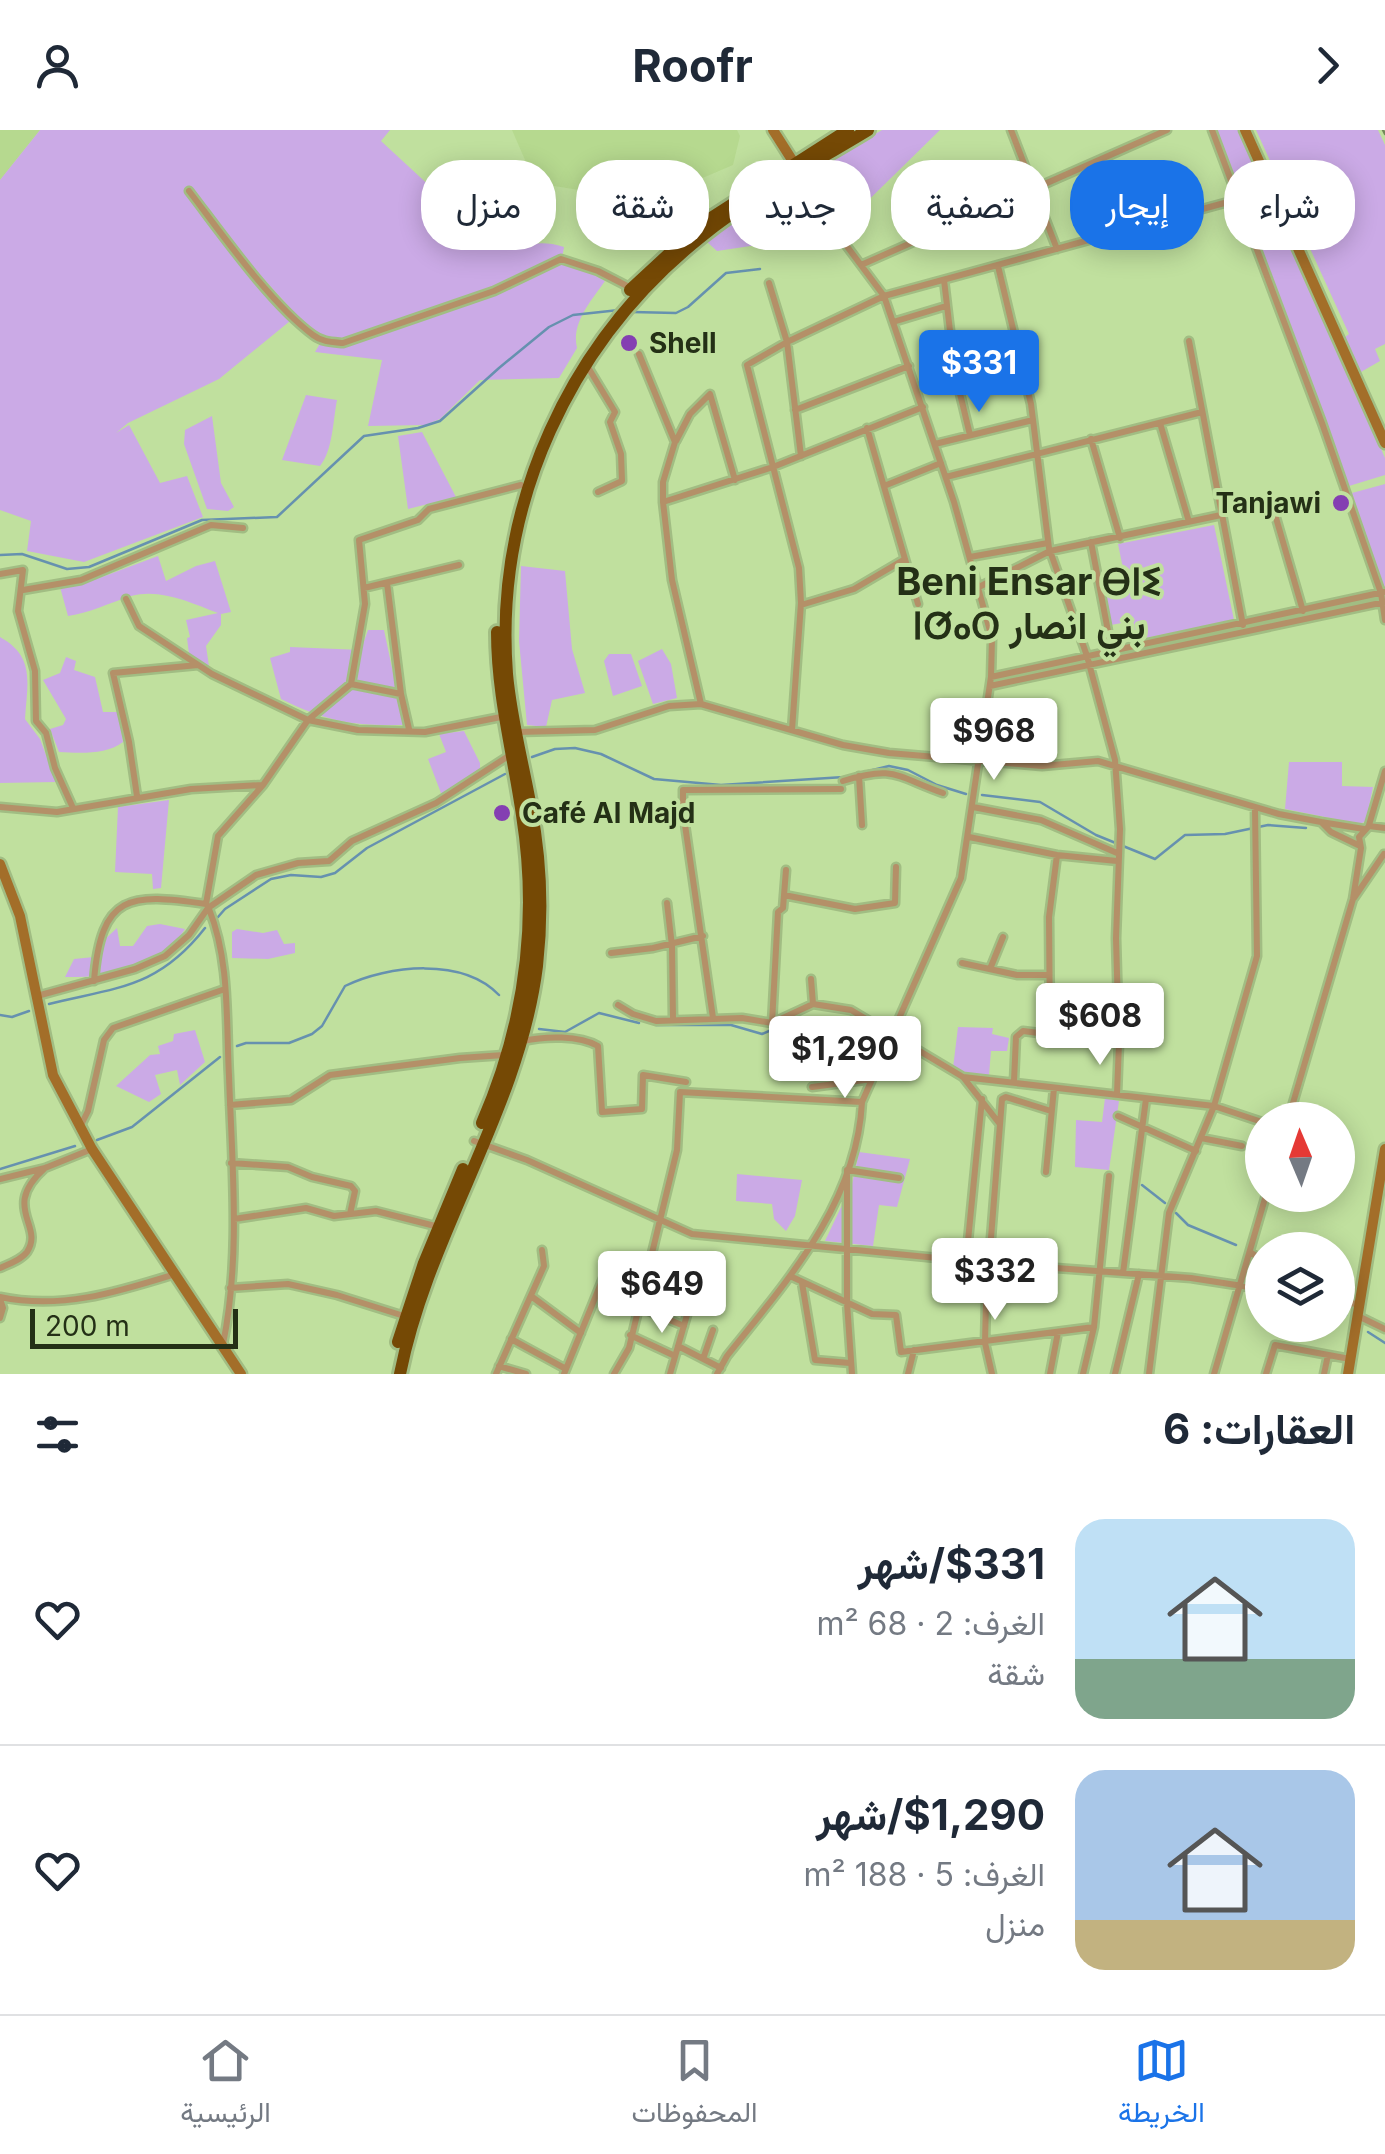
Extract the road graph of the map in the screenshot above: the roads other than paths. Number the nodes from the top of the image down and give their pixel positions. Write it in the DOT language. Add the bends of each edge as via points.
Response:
graph roads {
  1 [pos="773,130"];
  2 [pos="848,130"];
  3 [pos="868,130"];
  4 [pos="1011,130"];
  5 [pos="1167,130"];
  6 [pos="1212,130"];
  7 [pos="1245,130"];
  8 [pos="793,160"];
  9 [pos="807,160"];
  10 [pos="811,160"];
  11 [pos="1022,160"];
  12 [pos="1224,160"];
  13 [pos="1260,160"];
  14 [pos="1050,182"];
  15 [pos="189,190"];
  16 [pos="1224,202"];
  17 [pos="729,216"];
  18 [pos="1050,232"];
  19 [pos="850,250"];
  20 [pos="896,250"];
  21 [pos="1057,250"];
  22 [pos="1258,250"];
  23 [pos="1300,250"];
  24 [pos="862,265"];
  25 [pos="998,266"];
  26 [pos="944,280"];
  27 [pos="769,283"];
  28 [pos="884,296"];
  29 [pos="624,303"];
  30 [pos="946,306"];
  31 [pos="894,322"];
  32 [pos="786,342"];
  33 [pos="1189,342"];
  34 [pos="639,354"];
  35 [pos="1020,361"];
  36 [pos="585,363"];
  37 [pos="908,366"];
  38 [pos="955,373"];
  39 [pos="923,407"];
  40 [pos="1385,408"];
  41 [pos="795,410"];
  42 [pos="1202,412"];
  43 [pos="1372,414"];
  44 [pos="1032,420"];
  45 [pos="1160,423"];
  46 [pos="867,428"];
  47 [pos="970,436"];
  48 [pos="1091,440"];
  49 [pos="675,442"];
  50 [pos="1385,443"];
  51 [pos="935,444"];
  52 [pos="1036,453"];
  53 [pos="801,456"];
  54 [pos="941,464"];
  55 [pos="773,467"];
  56 [pos="946,477"];
  57 [pos="735,480"];
  58 [pos="521,485"];
  59 [pos="884,486"];
  60 [pos="598,492"];
  61 [pos="663,502"];
  62 [pos="1274,511"];
  63 [pos="1221,515"];
  64 [pos="1189,522"];
  65 [pos="243,528"];
  66 [pos="1120,538"];
  67 [pos="1091,542"];
  68 [pos="1049,547"];
  69 [pos="970,556"];
  70 [pos="905,558"];
  71 [pos="459,566"];
  72 [pos="0,574"];
  73 [pos="387,583"];
  74 [pos="979,587"];
  75 [pos="364,588"];
  76 [pos="23,590"];
  77 [pos="1383,592"];
  78 [pos="126,599"];
  79 [pos="1384,602"];
  80 [pos="918,604"];
  81 [pos="801,605"];
  82 [pos="1303,611"];
  83 [pos="1385,620"];
  84 [pos="1244,628"];
  85 [pos="1112,652"];
  86 [pos="1088,660"];
  87 [pos="200,665"];
  88 [pos="991,681"];
  89 [pos="351,684"];
  90 [pos="401,694"];
  91 [pos="701,704"];
  92 [pos="508,716"];
  93 [pos="308,720"];
  94 [pos="409,729"];
  95 [pos="792,730"];
  96 [pos="510,732"];
  97 [pos="510,754"];
  98 [pos="978,759"];
  99 [pos="1116,767"];
  100 [pos="1385,770"];
  101 [pos="859,776"];
  102 [pos="263,785"];
  103 [pos="943,793"];
  104 [pos="138,796"];
  105 [pos="0,807"];
  106 [pos="73,808"];
  107 [pos="973,808"];
  108 [pos="1255,808"];
  109 [pos="1320,822"];
  110 [pos="862,825"];
  111 [pos="1366,828"];
  112 [pos="1385,828"];
  113 [pos="969,837"];
  114 [pos="1360,847"];
  115 [pos="1117,854"];
  116 [pos="1385,854"];
  117 [pos="1057,855"];
  118 [pos="0,864"];
  119 [pos="896,867"];
  120 [pos="786,870"];
  121 [pos="784,895"];
  122 [pos="1353,899"];
  123 [pos="667,902"];
  124 [pos="207,906"];
  125 [pos="535,912"];
  126 [pos="703,936"];
  127 [pos="1003,937"];
  128 [pos="672,944"];
  129 [pos="611,954"];
  130 [pos="962,964"];
  131 [pos="990,969"];
  132 [pos="1050,975"];
  133 [pos="811,978"];
  134 [pos="94,981"];
  135 [pos="225,989"];
  136 [pos="36,996"];
  137 [pos="813,1004"];
  138 [pos="618,1006"];
  139 [pos="673,1018"];
  140 [pos="713,1018"];
  141 [pos="772,1023"];
  142 [pos="1050,1034"];
  143 [pos="892,1035"];
  144 [pos="1119,1043"];
  145 [pos="515,1051"];
  146 [pos="963,1078"];
  147 [pos="872,1079"];
  148 [pos="1014,1081"];
  149 [pos="686,1082"];
  150 [pos="812,1087"];
  151 [pos="1054,1088"];
  152 [pos="1117,1094"];
  153 [pos="982,1099"];
  154 [pos="1146,1100"];
  155 [pos="862,1102"];
  156 [pos="1293,1102"];
  157 [pos="230,1105"];
  158 [pos="1214,1106"];
  159 [pos="1052,1111"];
  160 [pos="1118,1116"];
  161 [pos="1245,1116"];
  162 [pos="1000,1123"];
  163 [pos="1142,1126"];
  164 [pos="80,1128"];
  165 [pos="1201,1138"];
  166 [pos="478,1143"];
  167 [pos="1242,1146"];
  168 [pos="92,1149"];
  169 [pos="1385,1149"];
  170 [pos="1196,1150"];
  171 [pos="231,1162"];
  172 [pos="45,1168"];
  173 [pos="847,1170"];
  174 [pos="1046,1172"];
  175 [pos="1383,1174"];
  176 [pos="1109,1176"];
  177 [pos="899,1178"];
  178 [pos="0,1180"];
  179 [pos="350,1214"];
  180 [pos="234,1219"];
  181 [pos="660,1220"];
  182 [pos="1379,1226"];
  183 [pos="443,1228"];
  184 [pos="812,1247"];
  185 [pos="542,1250"];
  186 [pos="850,1250"];
  187 [pos="966,1261"];
  188 [pos="988,1263"];
  189 [pos="0,1268"];
  190 [pos="1245,1270"];
  191 [pos="1100,1271"];
  192 [pos="177,1274"];
  193 [pos="1122,1274"];
  194 [pos="1138,1274"];
  195 [pos="646,1275"];
  196 [pos="790,1276"];
  197 [pos="1164,1276"];
  198 [pos="802,1282"];
  199 [pos="641,1286"];
  200 [pos="1240,1287"];
  201 [pos="1245,1287"];
  202 [pos="230,1288"];
  203 [pos="531,1296"];
  204 [pos="0,1298"];
  205 [pos="847,1303"];
  206 [pos="639,1307"];
  207 [pos="1355,1307"];
  208 [pos="1359,1311"];
  209 [pos="0,1318"];
  210 [pos="409,1318"];
  211 [pos="684,1326"];
  212 [pos="1094,1327"];
  213 [pos="1385,1329"];
  214 [pos="713,1330"];
  215 [pos="1058,1332"];
  216 [pos="580,1333"];
  217 [pos="630,1335"];
  218 [pos="512,1339"];
  219 [pos="985,1343"];
  220 [pos="223,1345"];
  221 [pos="678,1346"];
  222 [pos="914,1350"];
  223 [pos="1328,1355"];
  224 [pos="675,1356"];
  225 [pos="703,1358"];
  226 [pos="1350,1359"];
  227 [pos="850,1363"];
  228 [pos="497,1370"];
  229 [pos="565,1371"];
  230 [pos="719,1371"];
  231 [pos="241,1374"];
  232 [pos="392,1374"];
  233 [pos="400,1374"];
  234 [pos="526,1374"];
  235 [pos="614,1374"];
  236 [pos="670,1374"];
  237 [pos="852,1374"];
  238 [pos="908,1374"];
  239 [pos="992,1374"];
  240 [pos="1050,1374"];
  241 [pos="1083,1374"];
  242 [pos="1116,1374"];
  243 [pos="1150,1374"];
  244 [pos="1214,1374"];
  245 [pos="1266,1374"];
  246 [pos="1324,1374"];
  247 [pos="1348,1374"];
  1 -- 8 [label="street"];
  2 -- 9 [label="highway"];
  3 -- 10 [label="highway"];
  4 -- 11 [label="street"];
  5 -- 14 [label="street"];
  6 -- 12 [label="street"];
  7 -- 13 [label="street"];
  15 -- 29 [label="street" via="241,260 325,342 343,343 494,290 561,259 598,270"];
  16 -- 21 [label="street"];
  17 -- 29 [label="highway"];
  18 -- 21 [label="street"];
  19 -- 24 [label="street"];
  20 -- 24 [label="street"];
  21 -- 25 [label="street"];
  22 -- 77 [label="street"];
  23 -- 43 [label="street"];
  24 -- 28 [label="street"];
  25 -- 26 [label="street"];
  25 -- 35 [label="street"];
  26 -- 28 [label="street"];
  26 -- 30 [label="street"];
  27 -- 32 [label="street"];
  28 -- 31 [label="street"];
  28 -- 32 [label="street"];
  29 -- 36 [label="highway"];
  29 -- 58 [label="highway" via="559,394"];
  30 -- 31 [label="street"];
  30 -- 38 [label="street"];
  31 -- 37 [label="street"];
  32 -- 41 [label="street"];
  32 -- 55 [label="street" via="747,364"];
  33 -- 42 [label="street"];
  34 -- 49 [label="street"];
  35 -- 38 [label="street"];
  35 -- 44 [label="street"];
  36 -- 60 [label="street" via="615,412 610,422 621,454 622,481"];
  36 -- 92 [label="highway" via="544,444 517,528 506,615"];
  37 -- 39 [label="street"];
  37 -- 41 [label="street"];
  38 -- 47 [label="street"];
  39 -- 46 [label="street"];
  39 -- 51 [label="street"];
  40 -- 43 [label="street"];
  41 -- 53 [label="street"];
  42 -- 45 [label="street"];
  42 -- 63 [label="street"];
  43 -- 50 [label="street"];
  44 -- 47 [label="street"];
  44 -- 52 [label="street"];
  45 -- 48 [label="street"];
  45 -- 64 [label="street"];
  46 -- 53 [label="street"];
  46 -- 59 [label="street"];
  47 -- 51 [label="street"];
  48 -- 52 [label="street"];
  48 -- 66 [label="street"];
  49 -- 57 [label="street" via="710,394"];
  49 -- 61 [label="street"];
  51 -- 54 [label="street"];
  52 -- 56 [label="street"];
  52 -- 68 [label="street"];
  53 -- 55 [label="street"];
  54 -- 56 [label="street"];
  54 -- 59 [label="street"];
  55 -- 57 [label="street"];
  55 -- 81 [label="street" via="799,568"];
  56 -- 69 [label="street"];
  57 -- 61 [label="street"];
  58 -- 75 [label="street" via="429,508 418,520 359,540"];
  58 -- 92 [label="highway" via="498,607 498,673"];
  59 -- 70 [label="street"];
  61 -- 91 [label="street" via="672,580"];
  62 -- 82 [label="street"];
  63 -- 64 [label="street"];
  63 -- 84 [label="street"];
  64 -- 66 [label="street"];
  65 -- 76 [label="street" via="210,525 81,580"];
  66 -- 67 [label="street"];
  67 -- 68 [label="street"];
  67 -- 85 [label="street"];
  68 -- 69 [label="street"];
  68 -- 74 [label="street"];
  68 -- 86 [label="street"];
  69 -- 74 [label="street"];
  70 -- 80 [label="street"];
  70 -- 81 [label="street" via="854,589"];
  71 -- 73 [label="street"];
  72 -- 76 [label="street" via="23,570"];
  73 -- 75 [label="street"];
  73 -- 90 [label="street"];
  74 -- 88 [label="street" via="992,638"];
  75 -- 89 [label="street"];
  76 -- 106 [label="street" via="18,612 35,670 36,721"];
  77 -- 79 [label="street"];
  77 -- 82 [label="street"];
  78 -- 87 [label="street" via="139,626"];
  79 -- 83 [label="street"];
  79 -- 84 [label="street"];
  81 -- 95 [label="street"];
  82 -- 84 [label="street"];
  84 -- 85 [label="street"];
  84 -- 86 [label="street"];
  85 -- 86 [label="street"];
  86 -- 88 [label="street"];
  86 -- 99 [label="street"];
  87 -- 93 [label="street"];
  87 -- 104 [label="street" via="113,672"];
  88 -- 98 [label="street"];
  89 -- 90 [label="street"];
  89 -- 93 [label="street"];
  90 -- 94 [label="street"];
  91 -- 95 [label="street"];
  91 -- 96 [label="street" via="669,706 595,730"];
  92 -- 94 [label="street" via="425,732"];
  92 -- 96 [label="highway"];
  93 -- 94 [label="street" via="358,730"];
  93 -- 102 [label="street"];
  95 -- 98 [label="street" via="843,745"];
  96 -- 97 [label="highway"];
  96 -- 125 [label="highway" via="531,808"];
  97 -- 124 [label="street" via="436,804 352,841 328,860 256,875"];
  97 -- 125 [label="highway"];
  98 -- 99 [label="street"];
  98 -- 107 [label="street"];
  99 -- 108 [label="street"];
  99 -- 115 [label="street"];
  100 -- 111 [label="street"];
  101 -- 103 [label="street" via="892,772"];
  101 -- 110 [label="street"];
  101 -- 126 [label="street" via="842,785 684,790"];
  102 -- 104 [label="street"];
  102 -- 124 [label="street" via="218,836"];
  104 -- 106 [label="street"];
  105 -- 106 [label="street"];
  107 -- 113 [label="street"];
  107 -- 115 [label="street" via="1041,820"];
  108 -- 109 [label="street"];
  108 -- 158 [label="street" via="1257,956"];
  109 -- 111 [label="street"];
  109 -- 114 [label="street"];
  111 -- 112 [label="street"];
  111 -- 114 [label="street"];
  113 -- 117 [label="street"];
  113 -- 143 [label="street" via="961,878"];
  114 -- 116 [label="street" via="1372,857"];
  114 -- 122 [label="street"];
  115 -- 117 [label="street"];
  115 -- 144 [label="street"];
  116 -- 122 [label="street"];
  117 -- 132 [label="street"];
  118 -- 136 [label="street" via="20,916"];
  119 -- 121 [label="street" via="894,902 855,908"];
  120 -- 121 [label="street"];
  121 -- 141 [label="street"];
  122 -- 156 [label="street"];
  123 -- 128 [label="street"];
  124 -- 134 [label="street" via="166,956"];
  124 -- 134 [label="street" via="155,897 121,904"];
  124 -- 135 [label="street"];
  125 -- 145 [label="highway" via="535,978"];
  126 -- 128 [label="street"];
  126 -- 140 [label="street"];
  127 -- 131 [label="street"];
  128 -- 129 [label="street"];
  128 -- 139 [label="street"];
  130 -- 131 [label="street"];
  131 -- 132 [label="street"];
  132 -- 142 [label="street"];
  133 -- 137 [label="street"];
  134 -- 136 [label="street"];
  135 -- 157 [label="street"];
  135 -- 164 [label="street" via="113,1028"];
  136 -- 164 [label="street" via="53,1075"];
  137 -- 141 [label="street"];
  137 -- 143 [label="street" via="851,1010"];
  138 -- 139 [label="street" via="656,1020"];
  139 -- 140 [label="street"];
  140 -- 141 [label="street"];
  142 -- 144 [label="street"];
  142 -- 148 [label="street" via="1018,1033"];
  143 -- 146 [label="street"];
  143 -- 147 [label="street"];
  144 -- 152 [label="street"];
  145 -- 149 [label="street" via="536,1038 598,1046 602,1112 642,1109 644,1076"];
  145 -- 157 [label="street" via="330,1075 291,1100"];
  145 -- 166 [label="highway"];
  146 -- 148 [label="street"];
  146 -- 153 [label="street"];
  147 -- 150 [label="street"];
  147 -- 155 [label="street"];
  148 -- 151 [label="street"];
  151 -- 152 [label="street"];
  151 -- 159 [label="street"];
  152 -- 154 [label="street"];
  153 -- 162 [label="street"];
  153 -- 187 [label="street"];
  154 -- 158 [label="street"];
  154 -- 163 [label="street"];
  155 -- 173 [label="street"];
  155 -- 181 [label="street" via="680,1092 677,1150"];
  157 -- 171 [label="street"];
  158 -- 161 [label="street"];
  158 -- 165 [label="street"];
  159 -- 162 [label="street" via="1004,1097"];
  159 -- 174 [label="street"];
  160 -- 163 [label="street"];
  162 -- 188 [label="street"];
  163 -- 170 [label="street"];
  163 -- 193 [label="street"];
  164 -- 168 [label="street"];
  165 -- 167 [label="street"];
  165 -- 170 [label="street"];
  166 -- 181 [label="street"];
  166 -- 183 [label="highway"];
  168 -- 172 [label="street"];
  168 -- 192 [label="street"];
  169 -- 175 [label="street"];
  170 -- 197 [label="street" via="1169,1213"];
  171 -- 179 [label="street" via="288,1167 351,1186"];
  171 -- 180 [label="street"];
  172 -- 178 [label="street"];
  172 -- 189 [label="street" via="20,1199 28,1250"];
  173 -- 177 [label="street"];
  173 -- 184 [label="street"];
  173 -- 186 [label="street"];
  175 -- 182 [label="street"];
  176 -- 191 [label="street"];
  179 -- 180 [label="street" via="306,1208"];
  179 -- 183 [label="street" via="376,1212"];
  180 -- 202 [label="street"];
  181 -- 184 [label="street" via="692,1234"];
  181 -- 195 [label="street"];
  182 -- 208 [label="street"];
  183 -- 210 [label="highway"];
  184 -- 186 [label="street"];
  184 -- 196 [label="street"];
  185 -- 203 [label="street" via="544,1266"];
  186 -- 187 [label="street"];
  186 -- 205 [label="street"];
  187 -- 188 [label="street"];
  188 -- 191 [label="street"];
  188 -- 219 [label="street"];
  190 -- 200 [label="street"];
  191 -- 193 [label="street"];
  191 -- 212 [label="street"];
  192 -- 204 [label="street" via="90,1300"];
  192 -- 220 [label="street"];
  193 -- 194 [label="street"];
  194 -- 197 [label="street"];
  194 -- 242 [label="street"];
  195 -- 199 [label="street"];
  195 -- 216 [label="street" via="608,1266"];
  196 -- 198 [label="street"];
  196 -- 230 [label="street"];
  197 -- 200 [label="street"];
  197 -- 243 [label="street"];
  198 -- 205 [label="street"];
  198 -- 227 [label="street" via="815,1360"];
  199 -- 206 [label="street"];
  199 -- 211 [label="street" via="688,1308"];
  200 -- 201 [label="street"];
  200 -- 244 [label="street"];
  202 -- 210 [label="street" via="288,1284"];
  202 -- 220 [label="street"];
  203 -- 216 [label="street"];
  203 -- 218 [label="street"];
  204 -- 209 [label="street"];
  205 -- 222 [label="street" via="872,1314 896,1314 901,1352"];
  205 -- 227 [label="street"];
  206 -- 211 [label="street"];
  206 -- 217 [label="street"];
  207 -- 208 [label="street"];
  208 -- 213 [label="street"];
  208 -- 226 [label="street"];
  210 -- 232 [label="highway"];
  210 -- 233 [label="highway"];
  211 -- 221 [label="street"];
  212 -- 215 [label="street"];
  212 -- 241 [label="street"];
  214 -- 225 [label="street"];
  215 -- 219 [label="street"];
  215 -- 240 [label="street"];
  216 -- 229 [label="street"];
  217 -- 224 [label="street"];
  217 -- 235 [label="street"];
  218 -- 228 [label="street"];
  218 -- 229 [label="street"];
  219 -- 222 [label="street"];
  219 -- 239 [label="street"];
  220 -- 231 [label="street"];
  221 -- 224 [label="street"];
  221 -- 225 [label="street"];
  222 -- 238 [label="street"];
  223 -- 226 [label="street"];
  223 -- 245 [label="street" via="1274,1345"];
  223 -- 246 [label="street"];
  224 -- 236 [label="street"];
  225 -- 230 [label="street"];
  226 -- 247 [label="street"];
  227 -- 237 [label="street"];
  228 -- 234 [label="street"];
}
